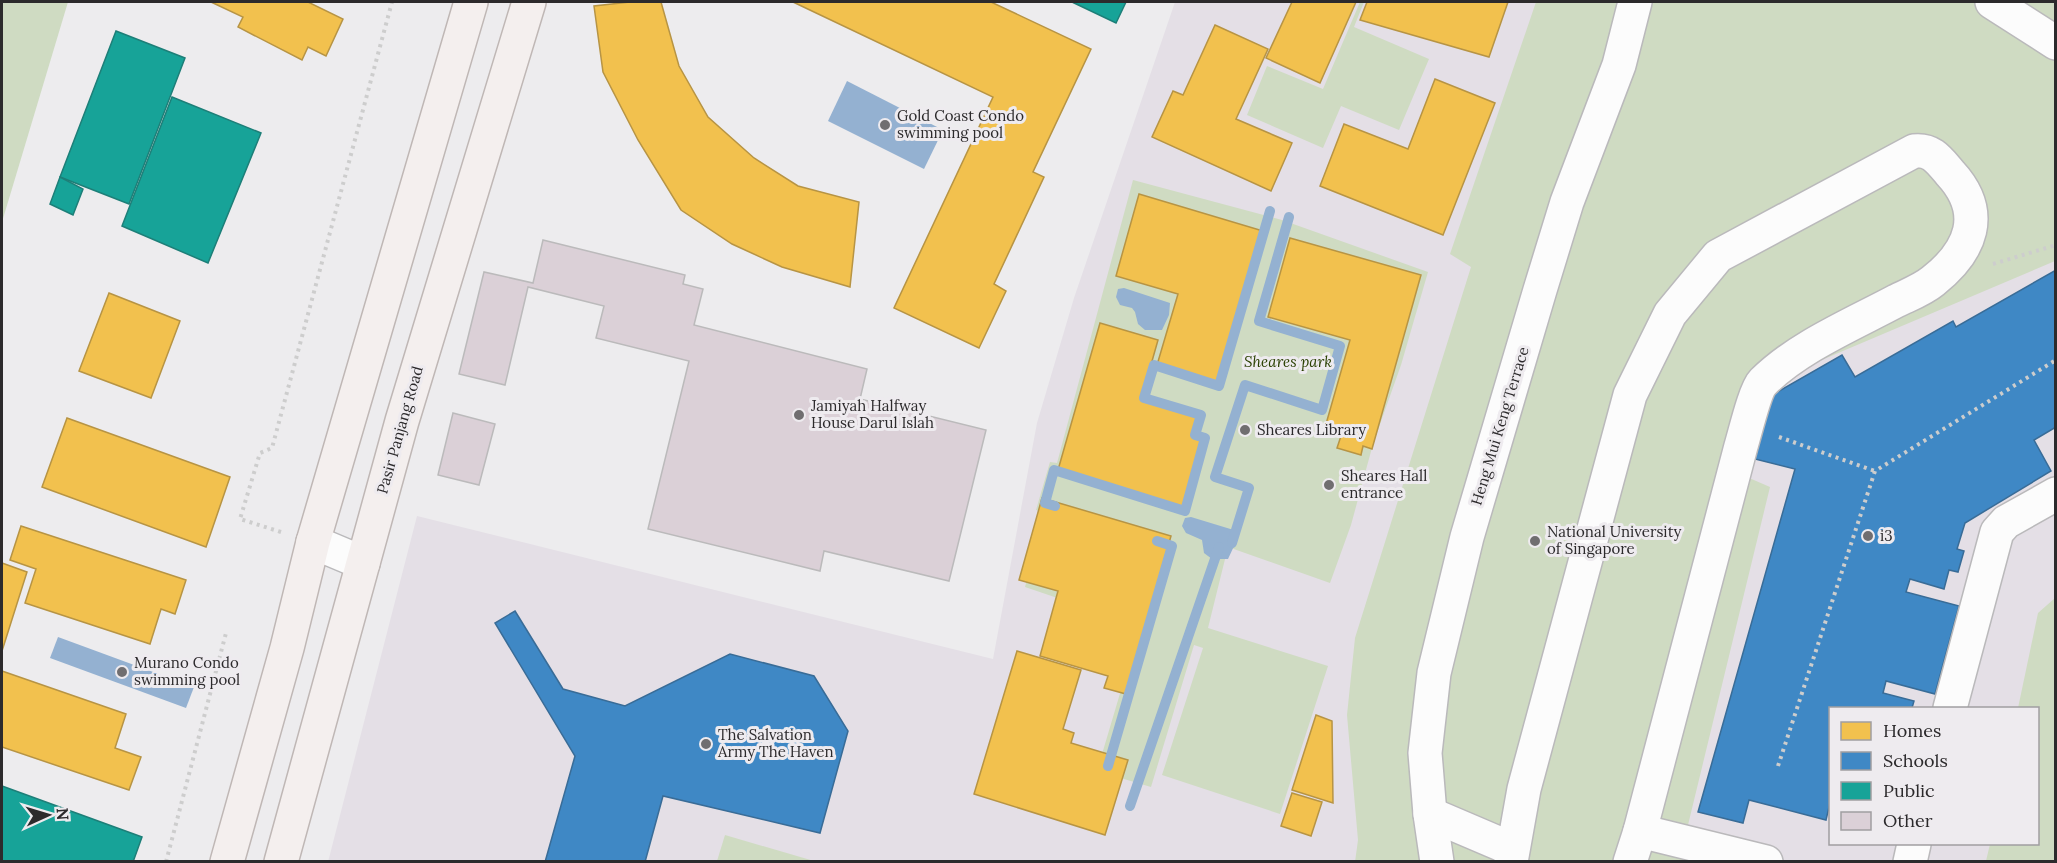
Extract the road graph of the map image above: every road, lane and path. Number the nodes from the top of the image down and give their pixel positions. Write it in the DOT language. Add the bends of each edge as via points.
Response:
graph roads {
  1 [pos="392,2"];
  2 [pos="471,2"];
  3 [pos="529,2"];
  4 [pos="1635,2"];
  5 [pos="1992,2"];
  6 [pos="2055,43"];
  7 [pos="2055,360"];
  8 [pos="1774,435"];
  9 [pos="1875,471"];
  10 [pos="2055,494"];
  11 [pos="313,542"];
  12 [pos="363,563"];
  13 [pos="226,633"];
  14 [pos="1950,707"];
  15 [pos="1778,766"];
  16 [pos="1430,814"];
  17 [pos="1914,845"];
  18 [pos="1635,846"];
  19 [pos="1513,857"];
  20 [pos="166,861"];
  21 [pos="227,861"];
  22 [pos="281,861"];
  23 [pos="1437,861"];
  24 [pos="1766,861"];
  25 [pos="1910,861"];
  1 -- 11 [label="path" via="272,448 260,453 240,519"];
  2 -- 11 [label="main road"];
  3 -- 12 [label="main road, Pasir Panjang Road" via="413,383"];
  4 -- 16 [label="street, Heng Mui Keng Terrace" via="1619,65 1567,202 1467,537 1434,673 1425,753"];
  5 -- 6 [label="street"];
  7 -- 9 [label="path"];
  8 -- 9 [label="path"];
  9 -- 15 [label="path"];
  10 -- 14 [label="street" via="2006,522 1997,532"];
  11 -- 12 [label="street"];
  11 -- 21 [label="main road"];
  12 -- 22 [label="main road, Pasir Panjang Road"];
  13 -- 20 [label="path"];
  16 -- 19 [label="street"];
  16 -- 23 [label="street, Heng Mui Keng Terrace"];
  17 -- 25 [label="street"];
  18 -- 19 [label="street" via="1761,384 1790,359 1932,282 1968,242 1972,218 1961,184 1932,153 1914,151 1718,256 1670,314 1630,395 1524,789"];
  18 -- 24 [label="street"];
}
